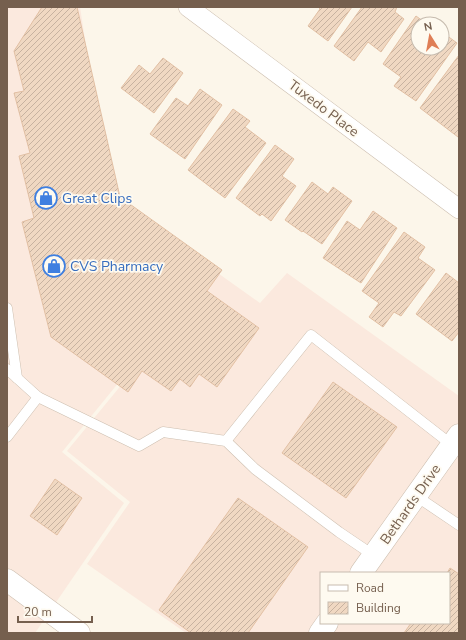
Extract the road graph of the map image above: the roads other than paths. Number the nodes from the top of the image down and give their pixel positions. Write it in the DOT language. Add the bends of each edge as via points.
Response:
graph roads {
  1 [pos="188,7"];
  2 [pos="459,209"];
  3 [pos="7,308"];
  4 [pos="7,369"];
  5 [pos="17,378"];
  6 [pos="38,397"];
  7 [pos="7,438"];
  8 [pos="457,438"];
  9 [pos="226,441"];
  10 [pos="416,496"];
  11 [pos="459,525"];
  12 [pos="373,555"];
  13 [pos="362,572"];
  14 [pos="7,580"];
  15 [pos="326,624"];
  16 [pos="79,633"];
  17 [pos="320,633"];
  1 -- 2 [label="street, Tuxedo Place"];
  3 -- 5 [label="lane"];
  4 -- 5 [label="lane"];
  5 -- 6 [label="lane"];
  6 -- 7 [label="lane"];
  6 -- 9 [label="lane" via="139,446 163,432"];
  8 -- 9 [label="lane" via="312,335"];
  8 -- 10 [label="street, Bethards Drive"];
  9 -- 12 [label="lane" via="255,469"];
  10 -- 11 [label="lane"];
  10 -- 12 [label="street, Bethards Drive"];
  12 -- 13 [label="street, Bethards Drive"];
  14 -- 16 [label="street"];
  15 -- 17 [label="street"];
}
